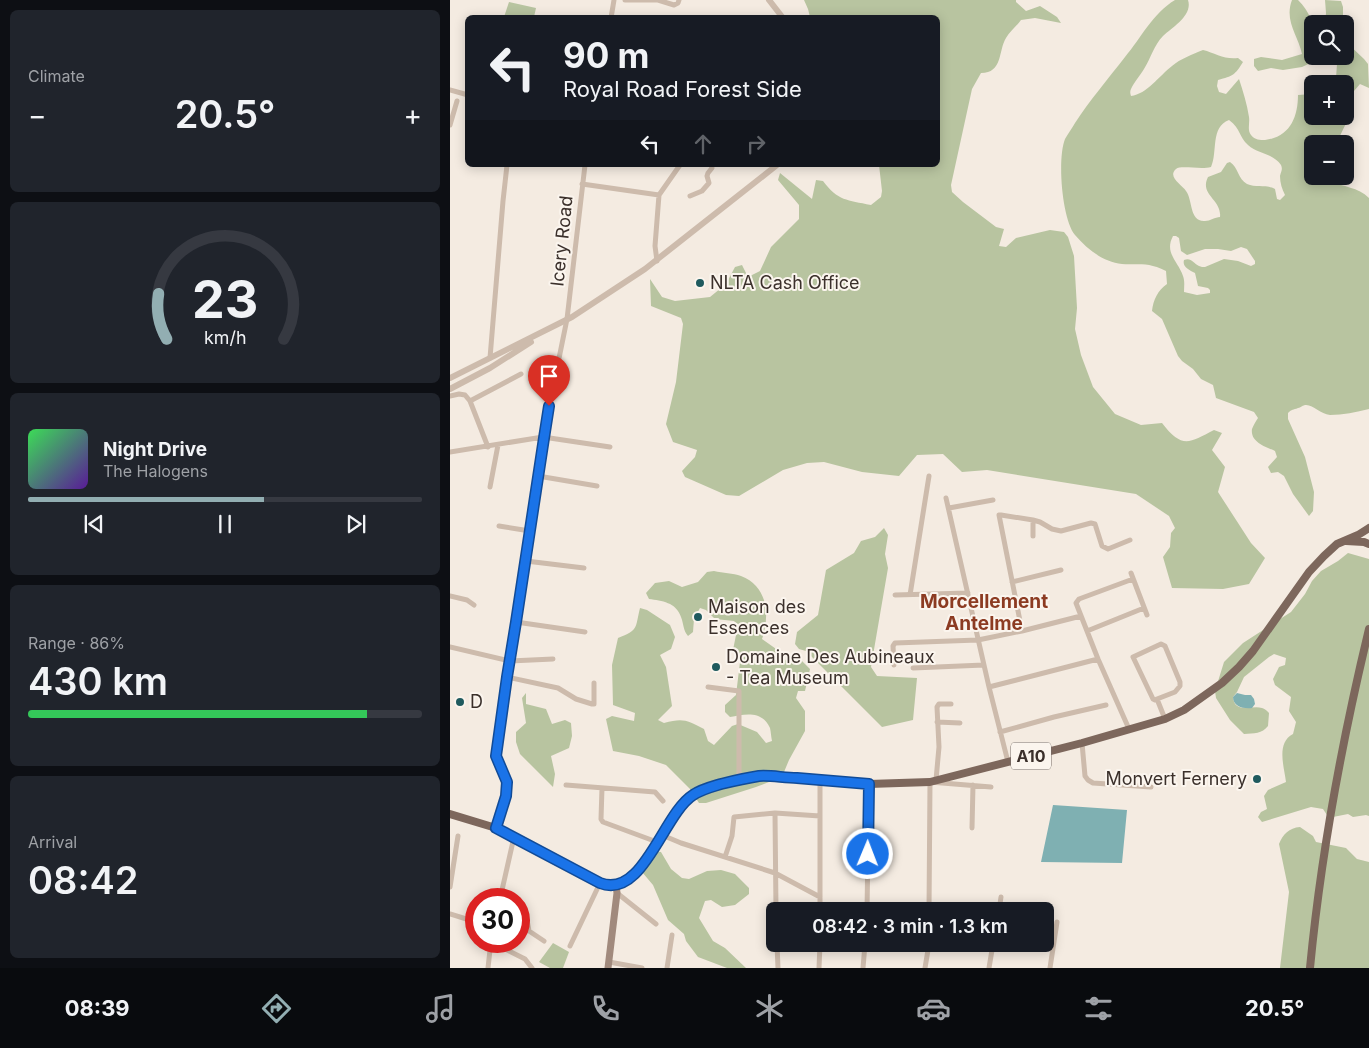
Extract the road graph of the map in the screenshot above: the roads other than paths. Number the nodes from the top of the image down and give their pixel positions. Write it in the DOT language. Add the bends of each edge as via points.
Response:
graph roads {
  1 [pos="614,0"];
  2 [pos="625,0"];
  3 [pos="645,0"];
  4 [pos="679,0"];
  5 [pos="769,0"];
  6 [pos="667,1"];
  7 [pos="612,15"];
  8 [pos="780,15"];
  9 [pos="450,90"];
  10 [pos="465,94"];
  11 [pos="457,102"];
  12 [pos="450,125"];
  13 [pos="507,167"];
  14 [pos="585,167"];
  15 [pos="679,167"];
  16 [pos="712,167"];
  17 [pos="774,167"];
  18 [pos="582,184"];
  19 [pos="659,195"];
  20 [pos="690,196"];
  21 [pos="657,261"];
  22 [pos="567,319"];
  23 [pos="557,325"];
  24 [pos="490,358"];
  25 [pos="521,374"];
  26 [pos="450,378"];
  27 [pos="450,389"];
  28 [pos="450,396"];
  29 [pos="470,400"];
  30 [pos="544,438"];
  31 [pos="498,445"];
  32 [pos="488,446"];
  33 [pos="610,447"];
  34 [pos="450,452"];
  35 [pos="538,476"];
  36 [pos="929,476"];
  37 [pos="597,486"];
  38 [pos="490,487"];
  39 [pos="946,498"];
  40 [pos="993,500"];
  41 [pos="949,508"];
  42 [pos="1033,520"];
  43 [pos="499,526"];
  44 [pos="1369,528"];
  45 [pos="530,531"];
  46 [pos="1033,536"];
  47 [pos="1130,540"];
  48 [pos="1344,541"];
  49 [pos="1369,544"];
  50 [pos="526,561"];
  51 [pos="584,568"];
  52 [pos="1062,570"];
  53 [pos="1130,573"];
  54 [pos="1133,579"];
  55 [pos="1012,582"];
  56 [pos="968,593"];
  57 [pos="895,595"];
  58 [pos="910,595"];
  59 [pos="450,596"];
  60 [pos="474,605"];
  61 [pos="1144,608"];
  62 [pos="1147,615"];
  63 [pos="1081,616"];
  64 [pos="516,622"];
  65 [pos="1369,629"];
  66 [pos="1022,631"];
  67 [pos="1087,631"];
  68 [pos="585,632"];
  69 [pos="978,640"];
  70 [pos="450,647"];
  71 [pos="553,659"];
  72 [pos="1098,659"];
  73 [pos="510,661"];
  74 [pos="894,665"];
  75 [pos="984,665"];
  76 [pos="912,668"];
  77 [pos="507,677"];
  78 [pos="594,683"];
  79 [pos="708,687"];
  80 [pos="989,687"];
  81 [pos="1157,699"];
  82 [pos="951,704"];
  83 [pos="1106,705"];
  84 [pos="1165,719"];
  85 [pos="937,722"];
  86 [pos="960,723"];
  87 [pos="1130,729"];
  88 [pos="1000,732"];
  89 [pos="1082,743"];
  90 [pos="1008,762"];
  91 [pos="739,780"];
  92 [pos="820,780"];
  93 [pos="933,781"];
  94 [pos="869,784"];
  95 [pos="566,785"];
  96 [pos="973,785"];
  97 [pos="991,786"];
  98 [pos="1151,787"];
  99 [pos="602,788"];
  100 [pos="663,801"];
  101 [pos="775,813"];
  102 [pos="450,814"];
  103 [pos="820,816"];
  104 [pos="496,828"];
  105 [pos="972,828"];
  106 [pos="458,836"];
  107 [pos="514,837"];
  108 [pos="660,838"];
  109 [pos="725,857"];
  110 [pos="452,860"];
  111 [pos="775,873"];
  112 [pos="600,883"];
  113 [pos="450,887"];
  114 [pos="502,888"];
  115 [pos="616,889"];
  116 [pos="820,897"];
  117 [pos="1001,897"];
  118 [pos="776,902"];
  119 [pos="820,902"];
  120 [pos="867,902"];
  121 [pos="929,902"];
  122 [pos="1000,902"];
  123 [pos="450,914"];
  124 [pos="465,919"];
  125 [pos="1057,922"];
  126 [pos="656,924"];
  127 [pos="530,932"];
  128 [pos="672,935"];
  129 [pos="544,941"];
  130 [pos="570,946"];
  131 [pos="777,952"];
  132 [pos="820,952"];
  133 [pos="864,952"];
  134 [pos="927,952"];
  135 [pos="992,952"];
  136 [pos="490,953"];
  137 [pos="514,953"];
  138 [pos="609,965"];
  139 [pos="488,968"];
  140 [pos="532,968"];
  141 [pos="642,968"];
  142 [pos="667,968"];
  143 [pos="778,968"];
  144 [pos="819,968"];
  145 [pos="863,968"];
  146 [pos="925,968"];
  147 [pos="989,968"];
  148 [pos="1050,968"];
  149 [pos="1310,968"];
  1 -- 7 [label="street"];
  2 -- 3 [label="street"];
  3 -- 6 [label="street"];
  4 -- 6 [label="street" via="672,5"];
  5 -- 8 [label="street"];
  9 -- 10 [label="street"];
  11 -- 12 [label="street"];
  13 -- 24 [label="street"];
  14 -- 18 [label="street, Icery Road"];
  15 -- 19 [label="street"];
  16 -- 20 [label="street" via="707,176 710,183"];
  17 -- 21 [label="street"];
  18 -- 19 [label="street"];
  18 -- 22 [label="street, Icery Road"];
  19 -- 21 [label="street"];
  21 -- 22 [label="street"];
  22 -- 23 [label="street"];
  22 -- 30 [label="street, Icery Road"];
  23 -- 24 [label="street"];
  23 -- 27 [label="street" via="490,368"];
  24 -- 26 [label="street"];
  25 -- 29 [label="street"];
  28 -- 29 [label="street" via="460,394"];
  29 -- 32 [label="street"];
  30 -- 31 [label="street"];
  30 -- 33 [label="street"];
  30 -- 35 [label="street, Icery Road"];
  31 -- 32 [label="street"];
  31 -- 38 [label="street"];
  32 -- 34 [label="street"];
  35 -- 37 [label="street"];
  35 -- 45 [label="street, Icery Road"];
  36 -- 58 [label="street"];
  39 -- 41 [label="street"];
  40 -- 41 [label="street"];
  41 -- 56 [label="street"];
  42 -- 46 [label="street"];
  42 -- 47 [label="street" via="1061,531 1094,524 1105,549"];
  42 -- 55 [label="street" via="1000,516"];
  43 -- 45 [label="street"];
  44 -- 48 [label="main road"];
  45 -- 50 [label="street, Icery Road"];
  48 -- 49 [label="main road"];
  48 -- 84 [label="main road, A10" via="1330,550 1309,572 1239,667 1184,710"];
  50 -- 51 [label="street"];
  50 -- 64 [label="street, Icery Road"];
  52 -- 55 [label="street" via="1035,573"];
  53 -- 54 [label="street"];
  54 -- 61 [label="street"];
  54 -- 63 [label="street" via="1079,598 1076,604"];
  55 -- 66 [label="street"];
  56 -- 58 [label="street"];
  56 -- 69 [label="street"];
  57 -- 58 [label="street"];
  59 -- 60 [label="street"];
  61 -- 62 [label="street"];
  61 -- 67 [label="street"];
  63 -- 66 [label="street"];
  63 -- 67 [label="street"];
  64 -- 68 [label="street"];
  64 -- 73 [label="street, Icery Road"];
  65 -- 149 [label="main road" via="1334,793"];
  66 -- 69 [label="street"];
  67 -- 72 [label="street"];
  69 -- 74 [label="street" via="895,643 892,646"];
  69 -- 75 [label="street"];
  70 -- 73 [label="street"];
  71 -- 73 [label="street"];
  72 -- 80 [label="street"];
  72 -- 87 [label="street"];
  73 -- 77 [label="street, Icery Road"];
  75 -- 76 [label="street"];
  75 -- 80 [label="street"];
  77 -- 78 [label="street" via="558,688 592,704"];
  77 -- 104 [label="street, Icery Road" via="496,756 507,782 506,796"];
  79 -- 91 [label="street" via="739,690"];
  80 -- 88 [label="street"];
  81 -- 81 [label="street" via="1153,699 1134,657 1161,644 1165,646 1180,686 1175,692"];
  81 -- 84 [label="street"];
  82 -- 85 [label="street" via="938,705"];
  83 -- 88 [label="street"];
  84 -- 87 [label="main road, A10"];
  85 -- 86 [label="street"];
  85 -- 93 [label="street" via="939,748"];
  87 -- 89 [label="main road, A10"];
  88 -- 90 [label="street"];
  89 -- 90 [label="main road, A10"];
  89 -- 98 [label="street" via="1088,780"];
  90 -- 93 [label="main road, A10"];
  91 -- 92 [label="main road, A10" via="760,776"];
  91 -- 108 [label="main road, A10" via="705,788 692,796 674,815"];
  92 -- 94 [label="main road, A10"];
  92 -- 103 [label="street"];
  93 -- 94 [label="main road, A10"];
  93 -- 96 [label="street"];
  93 -- 121 [label="street"];
  94 -- 120 [label="street"];
  95 -- 99 [label="street"];
  96 -- 97 [label="street"];
  96 -- 105 [label="street"];
  99 -- 100 [label="street" via="655,792"];
  99 -- 108 [label="street" via="603,822"];
  101 -- 103 [label="street"];
  101 -- 109 [label="street" via="734,818"];
  101 -- 111 [label="street"];
  102 -- 104 [label="main road, A10"];
  103 -- 116 [label="street"];
  104 -- 107 [label="main road, A10"];
  106 -- 110 [label="street"];
  107 -- 112 [label="main road, A10"];
  107 -- 114 [label="street"];
  108 -- 109 [label="street"];
  108 -- 115 [label="main road, A10" via="643,864"];
  109 -- 111 [label="street"];
  110 -- 113 [label="street"];
  111 -- 116 [label="street"];
  111 -- 118 [label="street"];
  112 -- 115 [label="main road, A10"];
  112 -- 130 [label="street"];
  115 -- 126 [label="street"];
  115 -- 138 [label="main road"];
  116 -- 119 [label="street"];
  117 -- 122 [label="street"];
  123 -- 124 [label="street"];
  125 -- 148 [label="street"];
  127 -- 129 [label="street"];
  128 -- 142 [label="street"];
  131 -- 143 [label="street"];
  132 -- 144 [label="street"];
  133 -- 145 [label="street"];
  134 -- 146 [label="street"];
  135 -- 147 [label="street"];
  136 -- 139 [label="street"];
  137 -- 140 [label="street" via="525,959"];
  138 -- 141 [label="street"];
}
